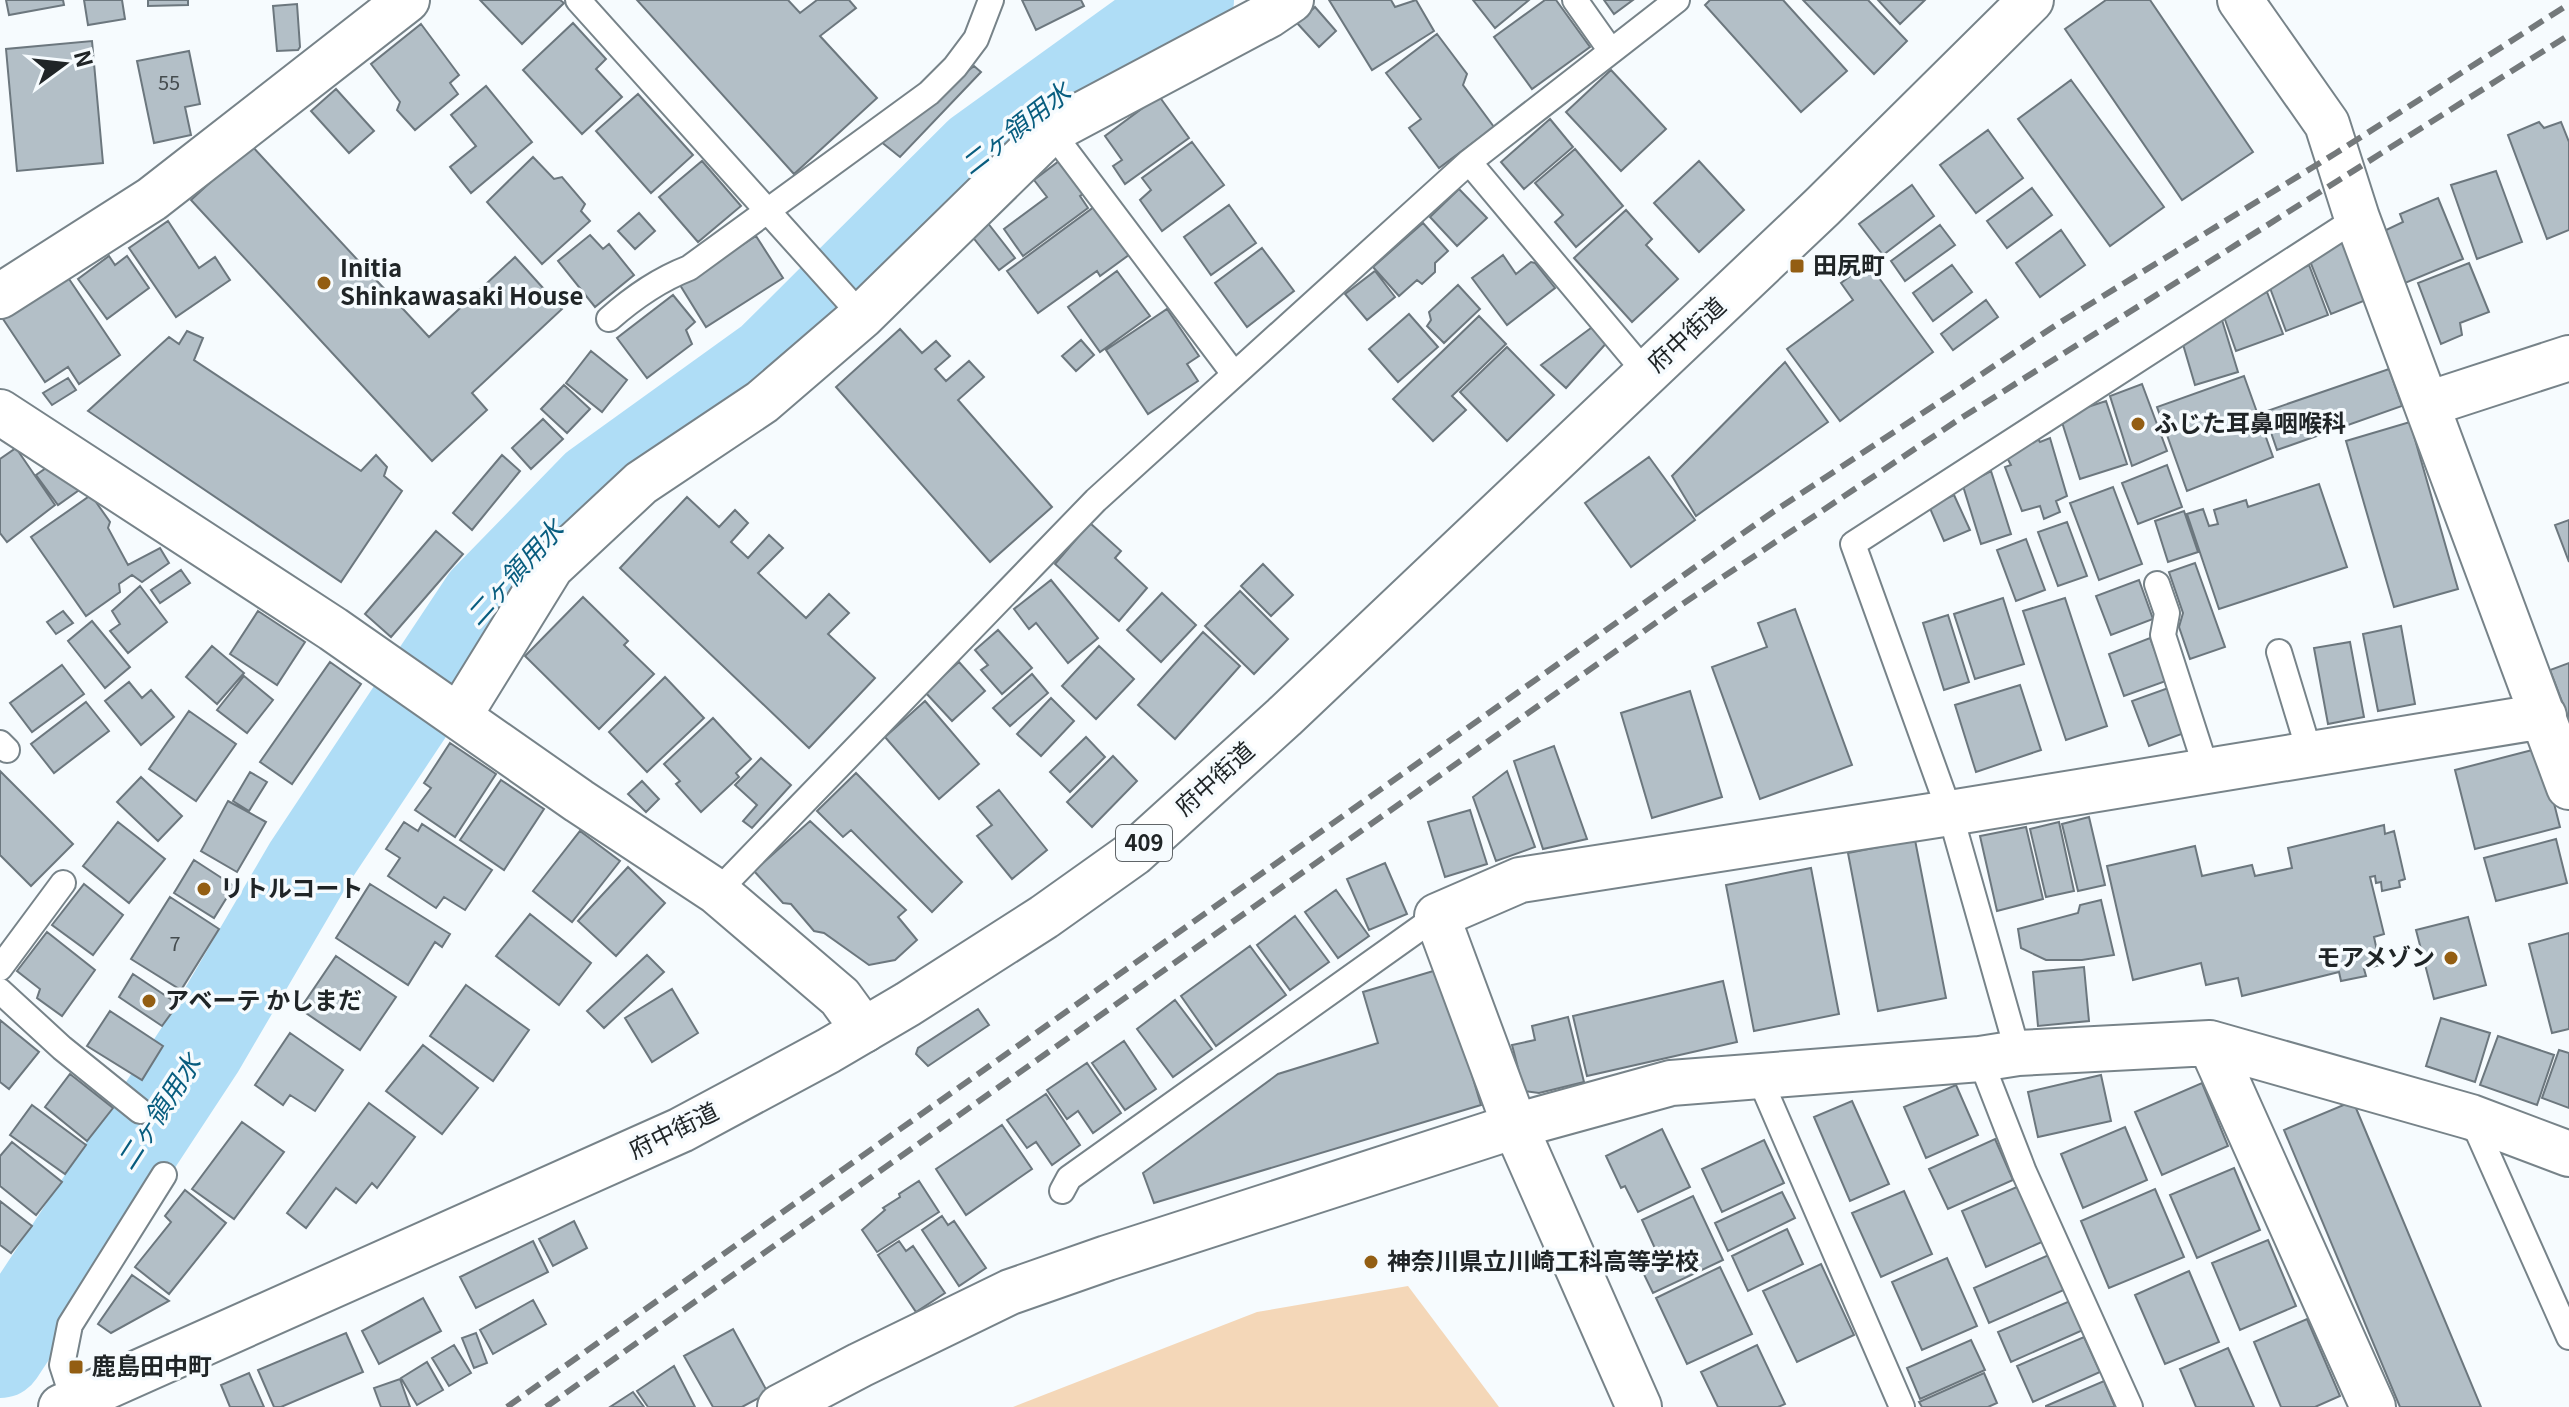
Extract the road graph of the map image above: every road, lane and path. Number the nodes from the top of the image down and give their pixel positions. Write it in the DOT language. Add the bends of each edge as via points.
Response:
graph roads {
  1 [pos="407,0"];
  2 [pos="578,0"];
  3 [pos="991,0"];
  4 [pos="1291,0"];
  5 [pos="1575,0"];
  6 [pos="1677,0"];
  7 [pos="2031,0"];
  8 [pos="2240,0"];
  9 [pos="1611,51"];
  10 [pos="1051,131"];
  11 [pos="1469,162"];
  12 [pos="766,209"];
  13 [pos="2357,218"];
  14 [pos="0,296"];
  15 [pos="862,316"];
  16 [pos="609,319"];
  17 [pos="2569,358"];
  18 [pos="1646,373"];
  19 [pos="1234,374"];
  20 [pos="2428,404"];
  21 [pos="0,412"];
  22 [pos="2157,584"];
  23 [pos="2279,652"];
  24 [pos="455,714"];
  25 [pos="2544,716"];
  26 [pos="2310,754"];
  27 [pos="2207,771"];
  28 [pos="2569,787"];
  29 [pos="1950,813"];
  30 [pos="63,883"];
  31 [pos="717,892"];
  32 [pos="1437,916"];
  33 [pos="0,968"];
  34 [pos="0,991"];
  35 [pos="864,1030"];
  36 [pos="2210,1043"];
  37 [pos="1999,1056"];
  38 [pos="1759,1077"];
  39 [pos="140,1111"];
  40 [pos="2471,1117"];
  41 [pos="1515,1126"];
  42 [pos="2569,1154"];
  43 [pos="164,1175"];
  44 [pos="1062,1191"];
  45 [pos="2569,1337"];
  46 [pos="68,1404"];
  47 [pos="780,1407"];
  48 [pos="1639,1407"];
  49 [pos="1902,1407"];
  50 [pos="2130,1407"];
  51 [pos="2373,1407"];
  1 -- 14 [label="main road" via="152,199"];
  2 -- 12 [label="lane"];
  3 -- 12 [label="lane" via="976,39 929,93"];
  4 -- 10 [label="main road"];
  5 -- 9 [label="lane"];
  6 -- 9 [label="lane"];
  7 -- 18 [label="main road, 府中街道 / 409"];
  8 -- 13 [label="main road" via="2327,124"];
  9 -- 11 [label="lane"];
  10 -- 15 [label="main road"];
  10 -- 19 [label="lane"];
  11 -- 18 [label="lane"];
  11 -- 19 [label="lane"];
  12 -- 15 [label="lane"];
  12 -- 16 [label="lane" via="689,268 665,277"];
  13 -- 20 [label="main road"];
  13 -- 29 [label="lane" via="1853,544"];
  15 -- 24 [label="main road" via="762,402 641,483 551,567"];
  17 -- 20 [label="main road"];
  18 -- 35 [label="main road, 府中街道 / 409" via="1134,853 1044,917"];
  19 -- 31 [label="lane" via="1096,500"];
  20 -- 25 [label="main road"];
  21 -- 24 [label="main road"];
  22 -- 27 [label="lane" via="2167,613 2163,635"];
  23 -- 26 [label="lane"];
  24 -- 31 [label="main road"];
  25 -- 26 [label="main road"];
  25 -- 28 [label="main road"];
  26 -- 27 [label="main road"];
  27 -- 29 [label="main road"];
  29 -- 32 [label="main road" via="1520,880"];
  29 -- 37 [label="lane"];
  30 -- 33 [label="lane"];
  31 -- 35 [label="main road" via="840,997"];
  32 -- 41 [label="main road"];
  32 -- 44 [label="lane" via="1069,1178"];
  34 -- 39 [label="lane"];
  35 -- 46 [label="main road, 府中街道 / 409" via="681,1130"];
  36 -- 37 [label="main road"];
  36 -- 40 [label="main road"];
  36 -- 51 [label="main road"];
  37 -- 38 [label="main road"];
  37 -- 50 [label="lane" via="2024,1172"];
  38 -- 41 [label="main road" via="1671,1083"];
  38 -- 49 [label="lane"];
  40 -- 42 [label="main road"];
  40 -- 45 [label="lane"];
  41 -- 47 [label="main road" via="1010,1292"];
  41 -- 48 [label="main road"];
  43 -- 46 [label="lane" via="70,1325 62,1365"];
}
